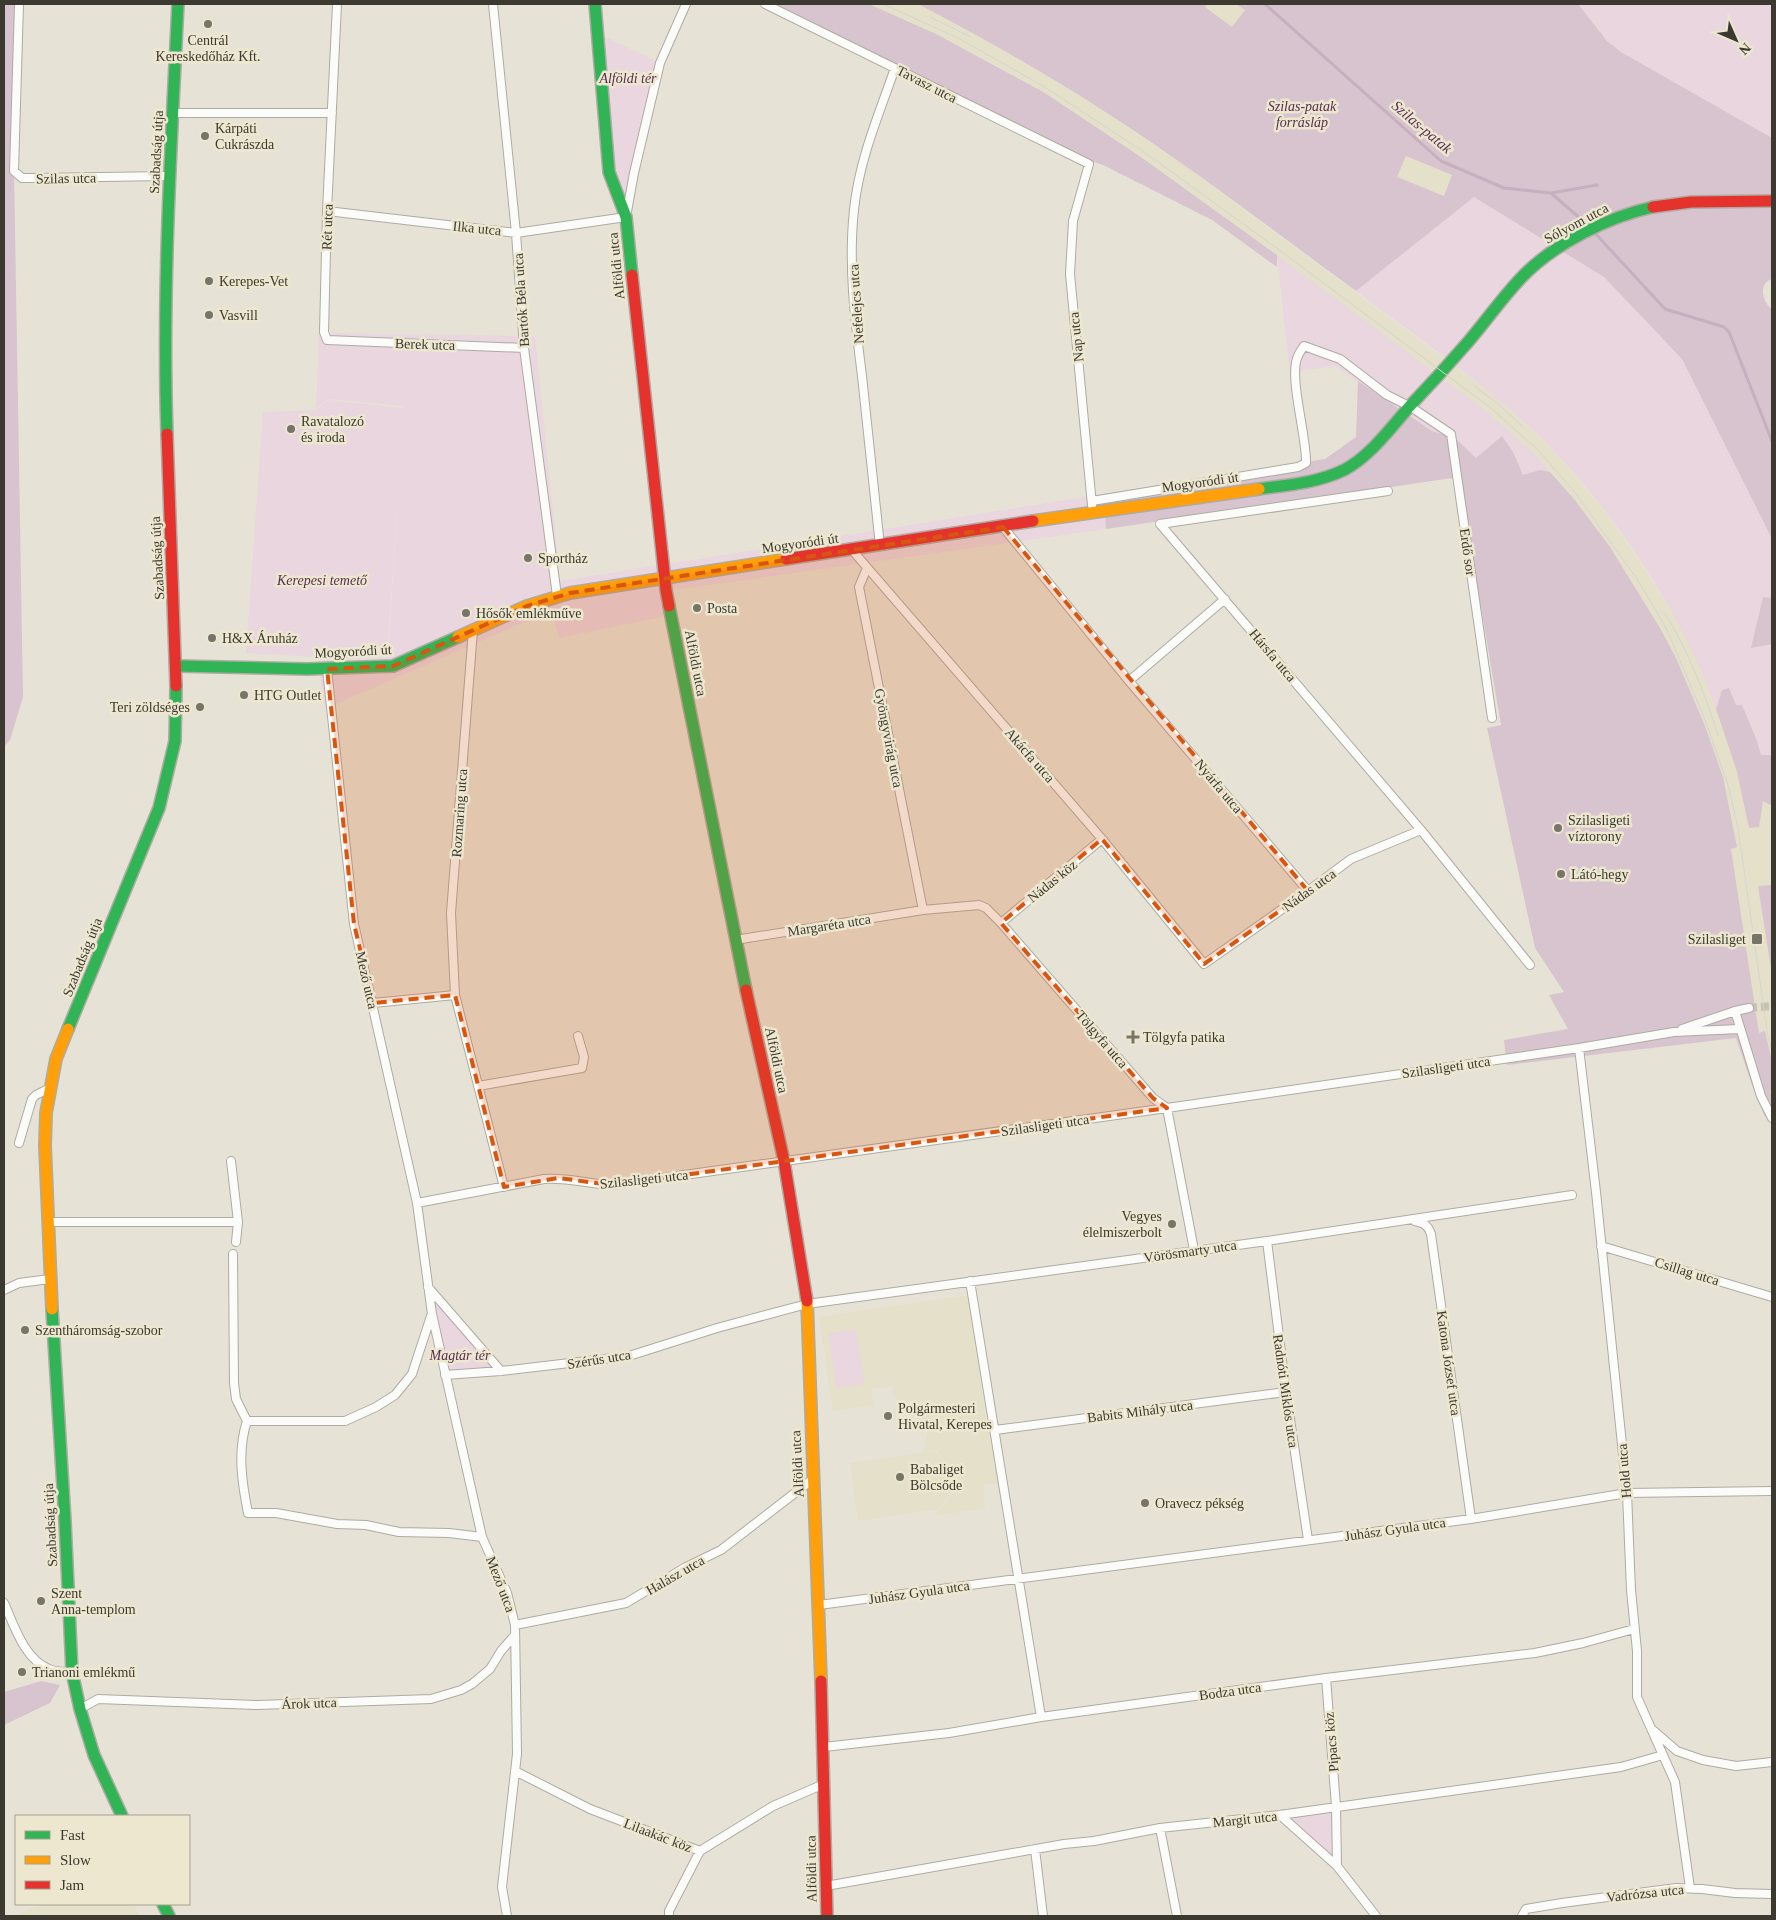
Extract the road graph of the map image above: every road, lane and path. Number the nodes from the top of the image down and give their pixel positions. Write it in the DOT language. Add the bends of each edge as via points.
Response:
graph roads {
  1 [pos="19,4"];
  2 [pos="178,4"];
  3 [pos="337,4"];
  4 [pos="493,4"];
  5 [pos="595,4"];
  6 [pos="686,4"];
  7 [pos="765,4"];
  8 [pos="895,68"];
  9 [pos="173,113"];
  10 [pos="332,113"];
  11 [pos="1089,164"];
  12 [pos="169,176"];
  13 [pos="1772,201"];
  14 [pos="327,211"];
  15 [pos="626,217"];
  16 [pos="516,233"];
  17 [pos="327,340"];
  18 [pos="524,348"];
  19 [pos="1443,371"];
  20 [pos="1411,407"];
  21 [pos="1388,490"];
  22 [pos="1092,507"];
  23 [pos="1004,527"];
  24 [pos="880,546"];
  25 [pos="852,550"];
  26 [pos="867,568"];
  27 [pos="664,578"];
  28 [pos="557,596"];
  29 [pos="1225,598"];
  30 [pos="473,630"];
  31 [pos="177,666"];
  32 [pos="327,669"];
  33 [pos="1129,681"];
  34 [pos="1492,718"];
  35 [pos="1422,830"];
  36 [pos="1102,839"];
  37 [pos="1308,891"];
  38 [pos="923,910"];
  39 [pos="1001,923"];
  40 [pos="736,940"];
  41 [pos="1204,964"];
  42 [pos="1530,966"];
  43 [pos="455,996"];
  44 [pos="373,1002"];
  45 [pos="1749,1008"];
  46 [pos="1735,1012"];
  47 [pos="1740,1029"];
  48 [pos="1674,1032"];
  49 [pos="578,1036"];
  50 [pos="1578,1048"];
  51 [pos="478,1086"];
  52 [pos="50,1088"];
  53 [pos="1167,1108"];
  54 [pos="1772,1118"];
  55 [pos="19,1144"];
  56 [pos="231,1161"];
  57 [pos="784,1161"];
  58 [pos="504,1187"];
  59 [pos="1572,1195"];
  60 [pos="417,1204"];
  61 [pos="1410,1220"];
  62 [pos="48,1222"];
  63 [pos="238,1222"];
  64 [pos="1267,1240"];
  65 [pos="236,1242"];
  66 [pos="1601,1246"];
  67 [pos="1194,1250"];
  68 [pos="233,1254"];
  69 [pos="50,1279"];
  70 [pos="970,1281"];
  71 [pos="428,1288"];
  72 [pos="4,1290"];
  73 [pos="1772,1297"];
  74 [pos="807,1304"];
  75 [pos="432,1314"];
  76 [pos="501,1371"];
  77 [pos="445,1375"];
  78 [pos="1286,1392"];
  79 [pos="247,1421"];
  80 [pos="994,1430"];
  81 [pos="813,1479"];
  82 [pos="1772,1491"];
  83 [pos="1627,1493"];
  84 [pos="1471,1519"];
  85 [pos="482,1537"];
  86 [pos="1308,1540"];
  87 [pos="1018,1579"];
  88 [pos="4,1602"];
  89 [pos="819,1605"];
  90 [pos="515,1625"];
  91 [pos="1634,1629"];
  92 [pos="515,1635"];
  93 [pos="72,1672"];
  94 [pos="1326,1678"];
  95 [pos="80,1709"];
  96 [pos="1041,1717"];
  97 [pos="1651,1728"];
  98 [pos="824,1748"];
  99 [pos="1663,1755"];
  100 [pos="1772,1762"];
  101 [pos="515,1771"];
  102 [pos="824,1784"];
  103 [pos="1336,1806"];
  104 [pos="122,1815"];
  105 [pos="1280,1815"];
  106 [pos="1160,1828"];
  107 [pos="1035,1850"];
  108 [pos="700,1851"];
  109 [pos="1337,1866"];
  110 [pos="826,1886"];
  111 [pos="1690,1888"];
  112 [pos="1772,1894"];
  113 [pos="507,1916"];
  114 [pos="669,1916"];
  115 [pos="827,1916"];
  116 [pos="1043,1916"];
  117 [pos="1177,1916"];
  118 [pos="1376,1916"];
  119 [pos="1522,1916"];
  1 -- 12 [label="street, Szilas utca" via="14,172 22,178"];
  2 -- 9 [label="street, Szabadság útja"];
  3 -- 10 [label="street, Rét utca"];
  4 -- 16 [label="street, Bartók Béla utca"];
  5 -- 15 [label="street, Alföldi utca" via="609,172"];
  6 -- 15 [label="street, Alföldi utca" via="660,63"];
  7 -- 8 [label="street, Tavasz utca"];
  8 -- 11 [label="street, Tavasz utca"];
  8 -- 24 [label="street, Nefelejcs utca" via="863,159 854,210 852,280"];
  9 -- 10 [label="street"];
  9 -- 12 [label="street, Szabadság útja"];
  10 -- 14 [label="street, Rét utca"];
  11 -- 22 [label="street, Nap utca" via="1073,221 1070,274"];
  12 -- 31 [label="street, Szabadság útja" via="164,374"];
  13 -- 19 [label="street, Sólyom utca" via="1702,201 1662,205 1625,214 1592,229 1551,252 1531,268"];
  14 -- 16 [label="street, Ilka utca"];
  14 -- 17 [label="street, Rét utca" via="324,332"];
  15 -- 16 [label="street, Ilka utca"];
  15 -- 27 [label="street, Alföldi utca"];
  16 -- 18 [label="street, Bartók Béla utca"];
  17 -- 18 [label="street, Berek utca"];
  18 -- 28 [label="street, Bartók Béla utca"];
  19 -- 20 [label="street, Mogyoródi út"];
  20 -- 22 [label="street, Mogyoródi út" via="1357,462 1320,479"];
  20 -- 22 [label="street, Mogyoródi út" via="1388,395 1340,359 1304,346 1297,357 1295,370 1306,463"];
  20 -- 34 [label="street, Erdő sor" via="1451,434"];
  21 -- 29 [label="street, Hársfa utca" via="1160,524"];
  22 -- 23 [label="street, Mogyoródi út"];
  23 -- 24 [label="street, Mogyoródi út"];
  23 -- 33 [label="street, Nyárfa utca"];
  24 -- 25 [label="street, Mogyoródi út"];
  25 -- 26 [label="street, Akácfa utca"];
  25 -- 27 [label="street, Mogyoródi út"];
  26 -- 36 [label="street, Akácfa utca"];
  26 -- 38 [label="street, Gyöngyvirág utca" via="859,587"];
  27 -- 28 [label="street, Mogyoródi út"];
  27 -- 40 [label="street, Alföldi utca"];
  28 -- 30 [label="street, Mogyoródi út"];
  29 -- 33 [label="street"];
  29 -- 35 [label="street, Hársfa utca"];
  30 -- 32 [label="street, Mogyoródi út" via="393,666"];
  30 -- 43 [label="street, Rozmaring utca" via="451,912"];
  31 -- 32 [label="street, Mogyoródi út"];
  31 -- 52 [label="street, Szabadság útja" via="175,742 159,808 56,1059"];
  32 -- 44 [label="street, Mező utca" via="354,924"];
  33 -- 37 [label="street, Nyárfa utca"];
  35 -- 37 [label="street, Nádas utca" via="1351,859"];
  35 -- 42 [label="street, Hársfa utca"];
  36 -- 39 [label="street, Nádas köz"];
  36 -- 41 [label="street, Akácfa utca"];
  37 -- 41 [label="street, Nádas utca"];
  38 -- 39 [label="street, Tölgyfa utca" via="979,905"];
  38 -- 40 [label="street, Margaréta utca"];
  39 -- 53 [label="street, Tölgyfa utca" via="1153,1098"];
  40 -- 57 [label="street, Alföldi utca"];
  43 -- 44 [label="street"];
  43 -- 51 [label="street, Rozmaring utca"];
  44 -- 60 [label="street, Mező utca"];
  45 -- 46 [label="street, Szilasligeti utca"];
  46 -- 47 [label="street"];
  46 -- 48 [label="street, Szilasligeti utca"];
  47 -- 48 [label="street, Szilasligeti utca"];
  47 -- 54 [label="street" via="1761,1096"];
  48 -- 50 [label="street, Szilasligeti utca"];
  49 -- 51 [label="street" via="584,1057 582,1068"];
  50 -- 53 [label="street, Szilasligeti utca"];
  50 -- 66 [label="street, Hold utca"];
  51 -- 58 [label="street, Rozmaring utca"];
  52 -- 55 [label="street" via="32,1099"];
  52 -- 62 [label="street, Szabadság útja" via="45,1146"];
  53 -- 57 [label="street, Szilasligeti utca"];
  53 -- 67 [label="street"];
  56 -- 63 [label="street"];
  57 -- 58 [label="street, Szilasligeti utca" via="612,1185 558,1178"];
  57 -- 74 [label="street, Alföldi utca"];
  58 -- 60 [label="street, Szilasligeti utca"];
  59 -- 61 [label="street, Vörösmarty utca"];
  60 -- 71 [label="street, Mező utca"];
  61 -- 64 [label="street, Vörösmarty utca"];
  61 -- 84 [label="street, Katona József utca" via="1422,1222 1431,1234"];
  62 -- 63 [label="street"];
  62 -- 69 [label="street, Szabadság útja"];
  63 -- 65 [label="street"];
  64 -- 67 [label="street, Vörösmarty utca"];
  64 -- 78 [label="street, Radnóti Miklós utca"];
  66 -- 73 [label="street, Csillag utca"];
  66 -- 83 [label="street, Hold utca"];
  67 -- 70 [label="street, Vörösmarty utca"];
  68 -- 79 [label="street" via="234,1383 236,1399"];
  69 -- 72 [label="street" via="20,1283"];
  69 -- 93 [label="street, Szabadság útja"];
  70 -- 74 [label="street, Vörösmarty utca"];
  70 -- 80 [label="street"];
  71 -- 75 [label="street, Mező utca"];
  71 -- 76 [label="street"];
  74 -- 76 [label="street, Szérűs utca" via="629,1356"];
  74 -- 81 [label="street, Alföldi utca"];
  75 -- 77 [label="street, Mező utca"];
  75 -- 79 [label="street" via="412,1374 395,1395 376,1407 345,1421"];
  76 -- 77 [label="street, Szérűs utca"];
  77 -- 85 [label="street, Mező utca"];
  78 -- 80 [label="street, Babits Mihály utca"];
  78 -- 86 [label="street, Radnóti Miklós utca"];
  79 -- 85 [label="street" via="241,1465 248,1514 276,1512 399,1532"];
  80 -- 87 [label="street"];
  81 -- 89 [label="street, Alföldi utca"];
  81 -- 90 [label="street, Halász utca" via="721,1550 626,1603"];
  82 -- 83 [label="street, Juhász Gyula utca"];
  83 -- 84 [label="street, Juhász Gyula utca"];
  83 -- 91 [label="street, Hold utca"];
  84 -- 86 [label="street, Juhász Gyula utca"];
  85 -- 90 [label="street, Mező utca" via="507,1593"];
  86 -- 87 [label="street, Juhász Gyula utca"];
  87 -- 89 [label="street, Juhász Gyula utca"];
  87 -- 96 [label="street"];
  88 -- 93 [label="street" via="22,1640 38,1663 50,1670"];
  89 -- 98 [label="street, Alföldi utca"];
  90 -- 92 [label="street, Mező utca"];
  91 -- 94 [label="street, Bodza utca" via="1535,1652"];
  91 -- 97 [label="street, Hold utca" via="1638,1697"];
  92 -- 95 [label="street, Árok utca" via="490,1669 472,1684 431,1699 257,1704 98,1699"];
  92 -- 101 [label="street, Mező utca"];
  93 -- 95 [label="street, Szabadság útja"];
  94 -- 96 [label="street, Bodza utca"];
  94 -- 103 [label="street, Pipacs köz"];
  95 -- 104 [label="street, Szabadság útja" via="94,1755"];
  96 -- 98 [label="street, Bodza utca"];
  97 -- 99 [label="street, Hold utca"];
  97 -- 100 [label="street" via="1677,1751 1703,1760 1736,1766"];
  98 -- 102 [label="street, Alföldi utca"];
  99 -- 103 [label="street, Margit utca" via="1621,1767"];
  99 -- 111 [label="street, Hold utca" via="1674,1782"];
  101 -- 108 [label="street, Lilaakác köz" via="590,1808"];
  101 -- 113 [label="street, Mező utca" via="502,1888"];
  102 -- 108 [label="street, Lilaakác köz" via="773,1806"];
  102 -- 110 [label="street, Alföldi utca"];
  103 -- 105 [label="street, Margit utca"];
  103 -- 109 [label="street, Pipacs köz"];
  105 -- 106 [label="street, Margit utca"];
  105 -- 109 [label="street"];
  106 -- 107 [label="street, Margit utca"];
  106 -- 117 [label="street"];
  107 -- 110 [label="street, Margit utca"];
  107 -- 116 [label="street"];
  108 -- 114 [label="street"];
  109 -- 118 [label="street"];
  110 -- 115 [label="street, Alföldi utca"];
  111 -- 112 [label="street, Vadrózsa utca"];
  111 -- 119 [label="street, Vadrózsa utca" via="1562,1903 1526,1910"];
}
